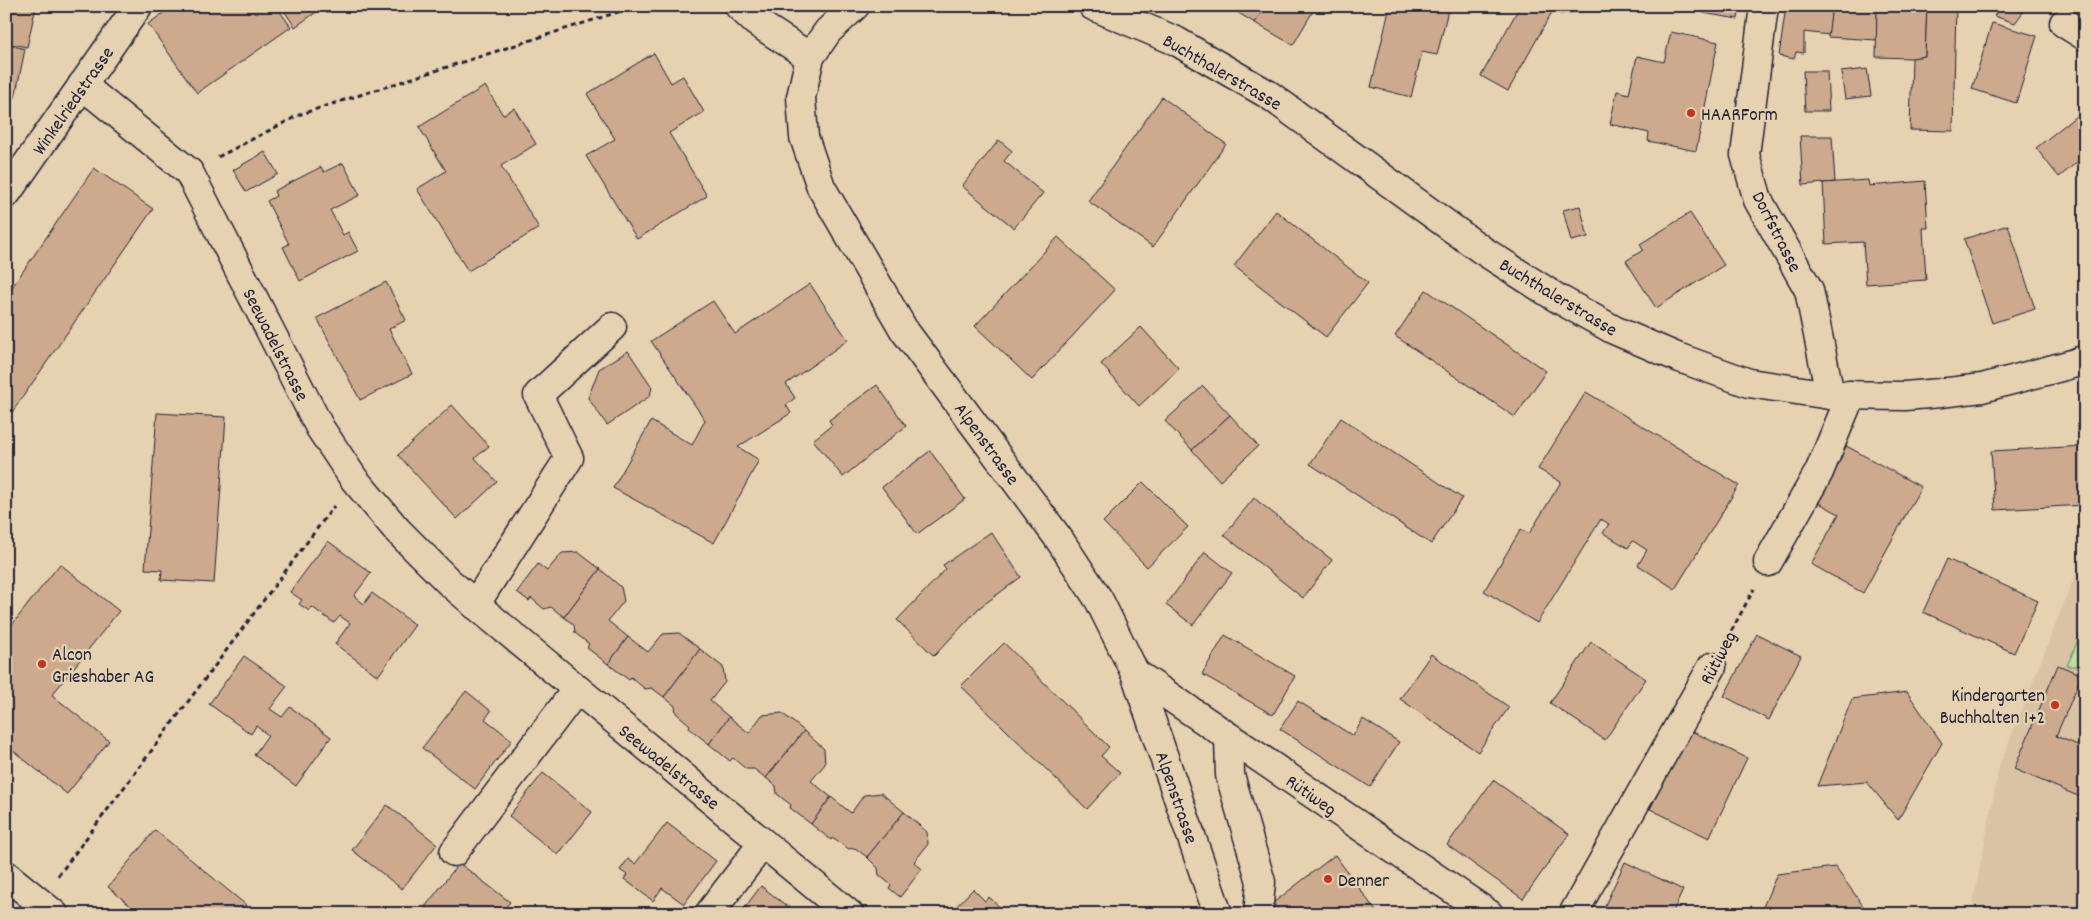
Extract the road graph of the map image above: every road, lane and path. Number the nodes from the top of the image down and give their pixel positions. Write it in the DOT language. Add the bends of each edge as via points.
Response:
graph roads {
  1 [pos="138,6"];
  2 [pos="638,6"];
  3 [pos="739,6"];
  4 [pos="854,6"];
  5 [pos="1093,6"];
  6 [pos="1764,6"];
  7 [pos="810,57"];
  8 [pos="82,85"];
  9 [pos="189,172"];
  10 [pos="6,194"];
  11 [pos="612,326"];
  12 [pos="2085,358"];
  13 [pos="1840,395"];
  14 [pos="354,479"];
  15 [pos="1768,562"];
  16 [pos="476,605"];
  17 [pos="1712,667"];
  18 [pos="1135,673"];
  19 [pos="577,689"];
  20 [pos="1229,737"];
  21 [pos="763,842"];
  22 [pos="454,852"];
  23 [pos="6,875"];
  24 [pos="47,907"];
  25 [pos="709,914"];
  26 [pos="849,914"];
  27 [pos="1218,914"];
  28 [pos="1258,914"];
  29 [pos="1489,914"];
  30 [pos="1573,914"];
  1 -- 8 [label="street, Winkelriedstrasse"];
  2 -- 9 [label="path" via="301,114"];
  3 -- 7 [label="street" via="756,22"];
  4 -- 7 [label="street" via="828,30"];
  5 -- 13 [label="street, Buchthalerstrasse" via="1176,41 1269,95 1482,250 1556,298 1614,330 1749,383"];
  6 -- 13 [label="street, Dorfstrasse" via="1745,155 1758,200 1808,290"];
  7 -- 18 [label="street, Alpenstrasse" via="801,97 804,137 821,187 904,330 1058,538 1099,600"];
  8 -- 9 [label="street, Seewadelstrasse"];
  8 -- 10 [label="street, Winkelriedstrasse"];
  9 -- 14 [label="street, Seewadelstrasse" via="320,428"];
  11 -- 16 [label="street" via="538,395 569,458"];
  12 -- 13 [label="street, Buchthalerstrasse" via="1982,388 1905,396"];
  13 -- 15 [label="street" via="1819,472"];
  14 -- 16 [label="street, Seewadelstrasse" via="398,531"];
  14 -- 24 [label="path"];
  15 -- 17 [label="path, Rütiweg"];
  16 -- 19 [label="street, Seewadelstrasse"];
  17 -- 30 [label="street, Rütiweg"];
  18 -- 20 [label="street, Rütiweg"];
  18 -- 27 [label="street, Alpenstrasse"];
  19 -- 21 [label="street, Seewadelstrasse"];
  19 -- 22 [label="street"];
  20 -- 28 [label="street" via="1230,775 1261,882"];
  20 -- 29 [label="street, Rütiweg"];
  21 -- 25 [label="street"];
  21 -- 26 [label="street, Seewadelstrasse"];
  23 -- 24 [label="street"];
}
